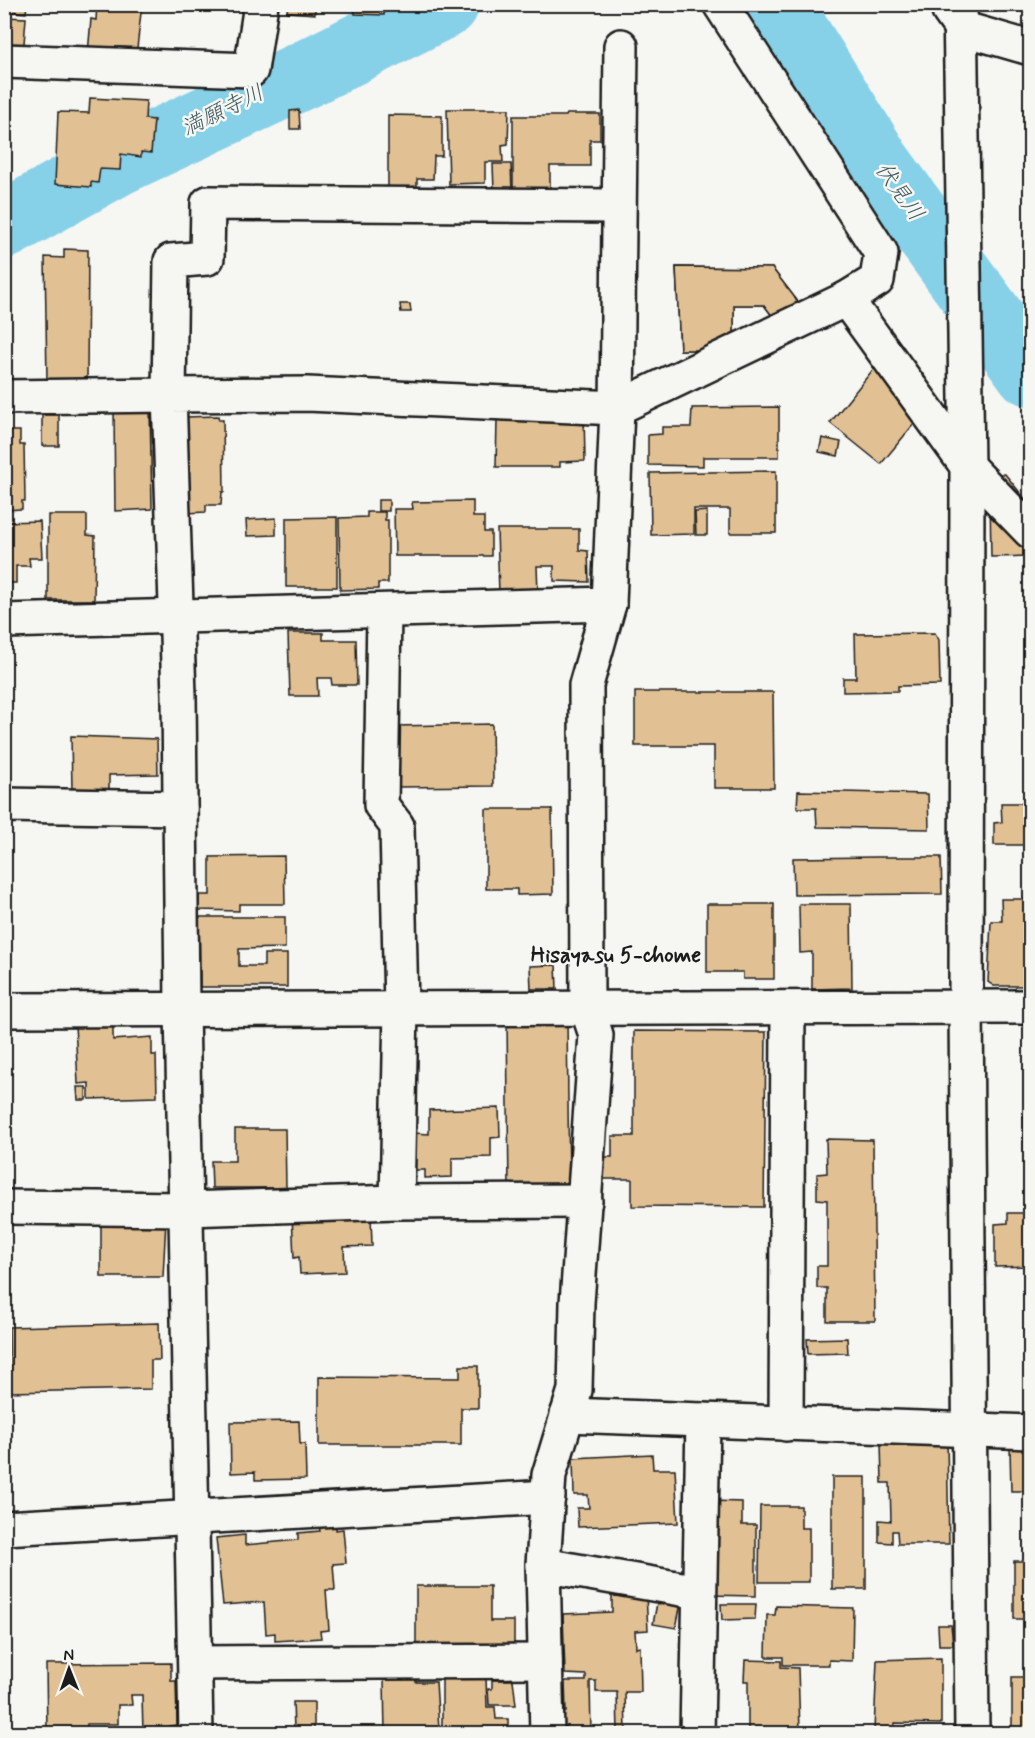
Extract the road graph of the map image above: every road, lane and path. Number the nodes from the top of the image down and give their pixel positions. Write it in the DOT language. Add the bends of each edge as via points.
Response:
graph roads {
  1 [pos="261,4"];
  2 [pos="720,4"];
  3 [pos="955,12"];
  4 [pos="621,46"];
  5 [pos="1030,48"];
  6 [pos="4,61"];
  7 [pos="619,206"];
  8 [pos="846,299"];
  9 [pos="169,395"];
  10 [pos="4,397"];
  11 [pos="616,408"];
  12 [pos="967,466"];
  13 [pos="1030,531"];
  14 [pos="609,604"];
  15 [pos="384,611"];
  16 [pos="177,616"];
  17 [pos="4,621"];
  18 [pos="4,805"];
  19 [pos="180,808"];
  20 [pos="966,1007"];
  21 [pos="1030,1007"];
  22 [pos="401,1008"];
  23 [pos="587,1008"];
  24 [pos="788,1008"];
  25 [pos="182,1009"];
  26 [pos="4,1010"];
  27 [pos="585,1201"];
  28 [pos="397,1202"];
  29 [pos="4,1207"];
  30 [pos="187,1209"];
  31 [pos="567,1415"];
  32 [pos="703,1420"];
  33 [pos="786,1424"];
  34 [pos="970,1432"];
  35 [pos="1030,1432"];
  36 [pos="548,1497"];
  37 [pos="194,1519"];
  38 [pos="4,1528"];
  39 [pos="543,1565"];
  40 [pos="699,1592"];
  41 [pos="545,1661"];
  42 [pos="196,1663"];
  43 [pos="196,1734"];
  44 [pos="547,1734"];
  45 [pos="697,1734"];
  46 [pos="972,1734"];
  1 -- 6 [label="street" via="251,70"];
  2 -- 8 [label="street" via="880,253 877,280"];
  3 -- 5 [label="street"];
  3 -- 12 [label="street"];
  4 -- 7 [label="street"];
  7 -- 9 [label="street" via="208,203 207,258 171,261"];
  7 -- 11 [label="street"];
  8 -- 11 [label="street"];
  8 -- 12 [label="street"];
  9 -- 10 [label="street"];
  9 -- 11 [label="street" via="307,394"];
  9 -- 16 [label="street"];
  11 -- 14 [label="street"];
  12 -- 13 [label="street"];
  12 -- 20 [label="street"];
  14 -- 15 [label="street"];
  14 -- 23 [label="street" via="586,685"];
  15 -- 16 [label="street"];
  15 -- 22 [label="street" via="381,805 397,826"];
  16 -- 17 [label="street"];
  16 -- 19 [label="street"];
  18 -- 19 [label="street"];
  19 -- 25 [label="street"];
  20 -- 21 [label="street"];
  20 -- 24 [label="street"];
  20 -- 34 [label="street"];
  22 -- 23 [label="street"];
  22 -- 25 [label="street"];
  22 -- 28 [label="street"];
  23 -- 24 [label="street"];
  23 -- 27 [label="street" via="596,1035"];
  24 -- 33 [label="street"];
  25 -- 26 [label="street"];
  25 -- 30 [label="street"];
  27 -- 28 [label="street"];
  27 -- 31 [label="street" via="575,1390"];
  28 -- 30 [label="street"];
  29 -- 30 [label="street"];
  30 -- 37 [label="street"];
  31 -- 32 [label="street"];
  31 -- 36 [label="street" via="549,1475"];
  32 -- 33 [label="street"];
  32 -- 40 [label="street"];
  33 -- 34 [label="street"];
  34 -- 35 [label="street"];
  34 -- 46 [label="street"];
  36 -- 37 [label="street"];
  36 -- 39 [label="street"];
  37 -- 38 [label="street"];
  37 -- 42 [label="street"];
  39 -- 40 [label="street"];
  39 -- 41 [label="street"];
  40 -- 45 [label="street"];
  41 -- 42 [label="street"];
  41 -- 44 [label="street"];
  42 -- 43 [label="street"];
}
